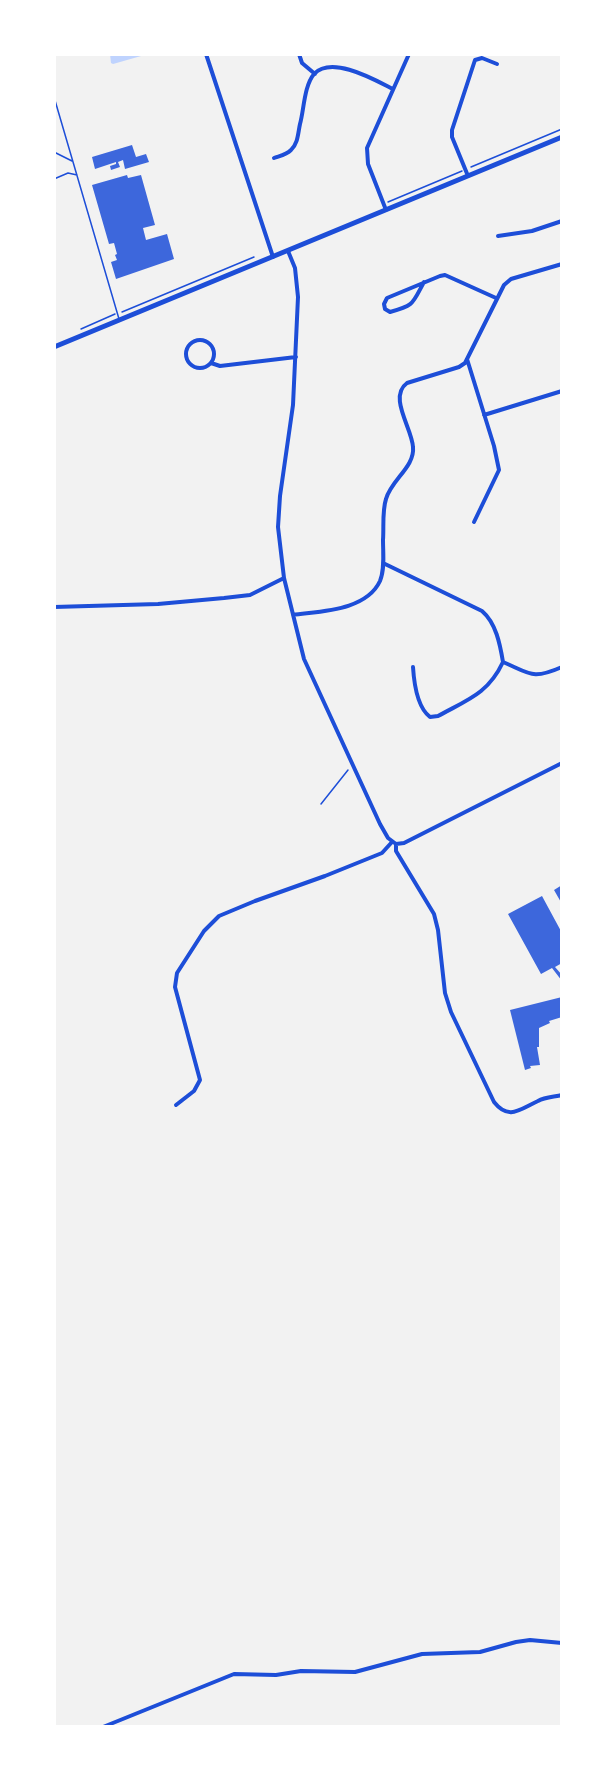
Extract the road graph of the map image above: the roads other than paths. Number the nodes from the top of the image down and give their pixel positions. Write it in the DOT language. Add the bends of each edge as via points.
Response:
graph roads {
  1 [pos="206,54"];
  2 [pos="299,54"];
  3 [pos="409,54"];
  4 [pos="497,64"];
  5 [pos="315,74"];
  6 [pos="393,89"];
  7 [pos="54,97"];
  8 [pos="562,137"];
  9 [pos="54,152"];
  10 [pos="274,158"];
  11 [pos="73,161"];
  12 [pos="466,173"];
  13 [pos="77,176"];
  14 [pos="54,179"];
  15 [pos="385,207"];
  16 [pos="562,221"];
  17 [pos="498,236"];
  18 [pos="288,251"];
  19 [pos="273,257"];
  20 [pos="562,264"];
  21 [pos="424,282"];
  22 [pos="496,298"];
  23 [pos="118,317"];
  24 [pos="54,347"];
  25 [pos="296,357"];
  26 [pos="467,359"];
  27 [pos="211,363"];
  28 [pos="562,391"];
  29 [pos="484,415"];
  30 [pos="474,522"];
  31 [pos="383,563"];
  32 [pos="284,578"];
  33 [pos="54,607"];
  34 [pos="293,615"];
  35 [pos="502,662"];
  36 [pos="413,667"];
  37 [pos="562,667"];
  38 [pos="562,763"];
  39 [pos="394,843"];
  40 [pos="562,1095"];
  41 [pos="176,1105"];
  42 [pos="562,1643"];
  43 [pos="104,1727"];
  1 -- 19 [label="street"];
  2 -- 5 [label="street" via="302,63"];
  3 -- 6 [label="street"];
  4 -- 12 [label="street" via="476,59 461,99 452,135"];
  5 -- 6 [label="street" via="330,68 345,69"];
  5 -- 10 [label="street" via="295,145"];
  6 -- 15 [label="street" via="366,151"];
  7 -- 11 [label="lane"];
  8 -- 12 [label="main road"];
  9 -- 11 [label="lane"];
  11 -- 13 [label="lane"];
  12 -- 15 [label="main road"];
  13 -- 14 [label="lane" via="68,173"];
  13 -- 23 [label="lane"];
  15 -- 18 [label="main road"];
  16 -- 17 [label="street"];
  18 -- 19 [label="main road"];
  18 -- 25 [label="street" via="297,284"];
  19 -- 23 [label="main road"];
  20 -- 22 [label="street" via="511,279"];
  21 -- 21 [label="street" via="387,298 387,311 409,306"];
  21 -- 22 [label="street" via="445,275"];
  22 -- 26 [label="street"];
  23 -- 24 [label="main road"];
  25 -- 27 [label="street" via="220,366"];
  25 -- 32 [label="street" via="278,527"];
  26 -- 29 [label="street"];
  26 -- 31 [label="street" via="459,367 407,382 400,390 413,454 388,491"];
  27 -- 27 [label="street" via="214,351 210,344 202,340 190,344 186,357 194,368"];
  28 -- 29 [label="street"];
  29 -- 30 [label="street" via="499,470"];
  31 -- 34 [label="street" via="375,589 358,602"];
  31 -- 35 [label="street" via="482,610 493,624"];
  32 -- 33 [label="street" via="256,593 233,597"];
  32 -- 34 [label="street"];
  34 -- 39 [label="street" via="304,659 380,824"];
  35 -- 36 [label="street" via="483,691 430,717 419,700"];
  35 -- 37 [label="street" via="537,676"];
  38 -- 39 [label="street" via="404,843"];
  39 -- 40 [label="street" via="434,914 448,1002 494,1102 501,1110 512,1112"];
  39 -- 41 [label="street" via="382,853 219,916 204,931 177,973 176,987 200,1080 194,1091"];
  42 -- 43 [label="street" via="531,1640 480,1652 422,1654 355,1672 234,1674"];
}
